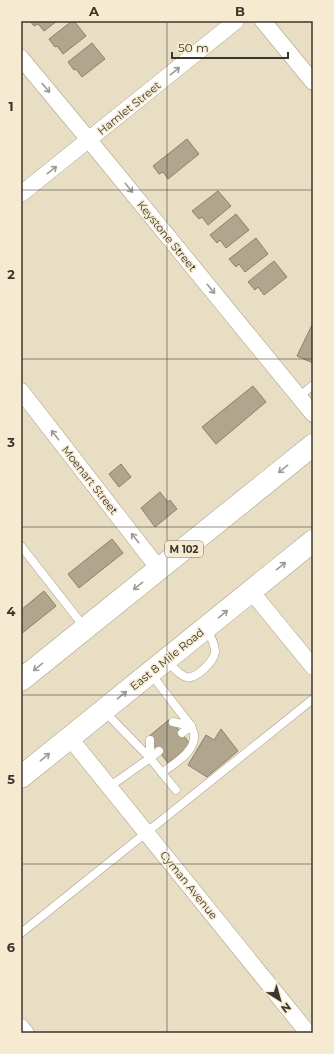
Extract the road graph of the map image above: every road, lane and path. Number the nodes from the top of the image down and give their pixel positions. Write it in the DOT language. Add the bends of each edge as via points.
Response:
graph roads {
  1 [pos="236,21"];
  2 [pos="263,21"];
  3 [pos="21,58"];
  4 [pos="313,82"];
  5 [pos="89,140"];
  6 [pos="21,194"];
  7 [pos="313,385"];
  8 [pos="21,391"];
  9 [pos="299,397"];
  10 [pos="313,414"];
  11 [pos="313,445"];
  12 [pos="313,541"];
  13 [pos="21,546"];
  14 [pos="159,569"];
  15 [pos="251,591"];
  16 [pos="86,628"];
  17 [pos="205,628"];
  18 [pos="158,666"];
  19 [pos="313,667"];
  20 [pos="21,680"];
  21 [pos="313,699"];
  22 [pos="103,710"];
  23 [pos="173,722"];
  24 [pos="191,726"];
  25 [pos="182,733"];
  26 [pos="70,737"];
  27 [pos="150,740"];
  28 [pos="159,751"];
  29 [pos="150,758"];
  30 [pos="162,773"];
  31 [pos="21,777"];
  32 [pos="109,787"];
  33 [pos="176,790"];
  34 [pos="146,833"];
  35 [pos="21,934"];
  36 [pos="21,1027"];
  37 [pos="26,1033"];
  38 [pos="308,1033"];
  5 -- 1 [label="street, Hamlet Street, one-way"];
  2 -- 4 [label="street"];
  3 -- 5 [label="street, Keystone Street, one-way"];
  6 -- 5 [label="street, Hamlet Street, one-way"];
  5 -- 9 [label="street, Keystone Street, one-way"];
  7 -- 9 [label="lane"];
  14 -- 8 [label="street, Moenart Street, one-way"];
  9 -- 10 [label="street, Keystone Street"];
  11 -- 14 [label="highway, M 102, one-way"];
  15 -- 12 [label="highway, East 8 Mile Road, one-way"];
  13 -- 16 [label="lane"];
  14 -- 16 [label="highway, M 102, one-way"];
  17 -- 15 [label="highway, East 8 Mile Road, one-way"];
  15 -- 19 [label="street"];
  16 -- 20 [label="highway, M 102, one-way"];
  17 -- 18 [label="highway, East 8 Mile Road"];
  17 -- 18 [label="lane" via="215,650 210,663 203,670 187,677"];
  22 -- 18 [label="highway, East 8 Mile Road, one-way"];
  18 -- 24 [label="lane"];
  21 -- 34 [label="lane"];
  22 -- 26 [label="highway, East 8 Mile Road"];
  22 -- 29 [label="lane"];
  23 -- 24 [label="lane"];
  24 -- 25 [label="lane"];
  24 -- 30 [label="lane" via="193,745 188,753"];
  31 -- 26 [label="highway, East 8 Mile Road, one-way"];
  26 -- 32 [label="street, Cyman Avenue"];
  27 -- 29 [label="lane"];
  28 -- 29 [label="lane"];
  29 -- 30 [label="lane"];
  29 -- 32 [label="lane"];
  30 -- 33 [label="lane"];
  32 -- 34 [label="street, Cyman Avenue"];
  34 -- 35 [label="lane"];
  34 -- 38 [label="street, Cyman Avenue"];
  36 -- 37 [label="street"];
}
